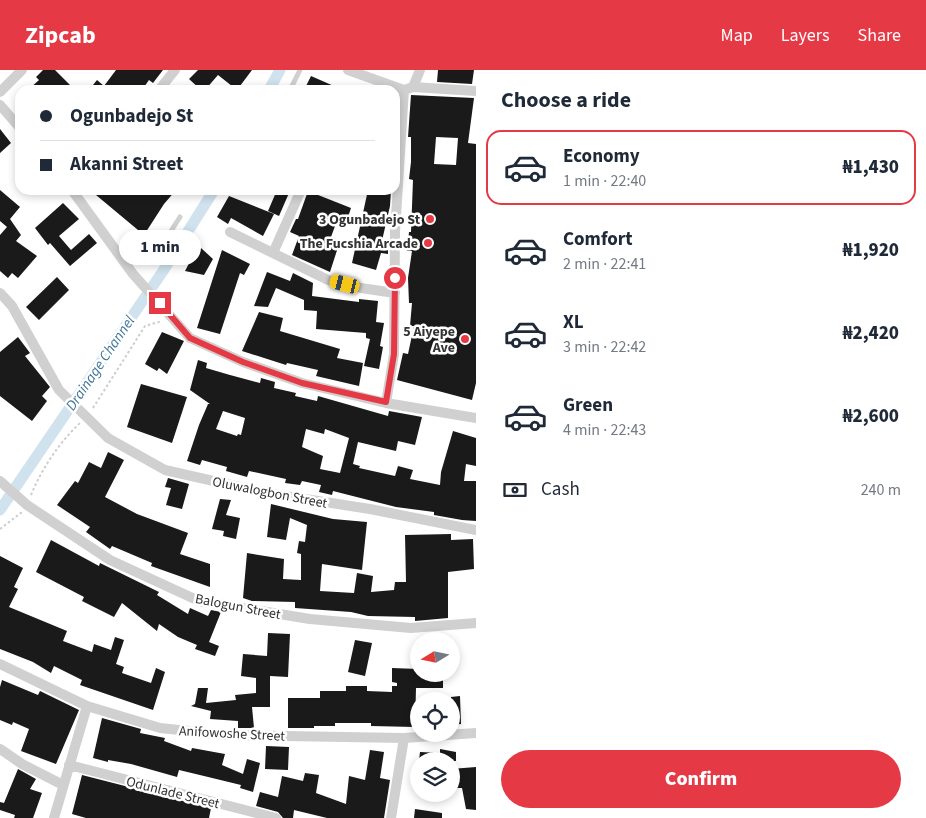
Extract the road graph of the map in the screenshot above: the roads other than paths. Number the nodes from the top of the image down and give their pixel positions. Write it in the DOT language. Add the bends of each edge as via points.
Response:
graph roads {
  1 [pos="22,70"];
  2 [pos="174,70"];
  3 [pos="300,70"];
  4 [pos="348,70"];
  5 [pos="420,70"];
  6 [pos="163,85"];
  7 [pos="292,85"];
  8 [pos="396,85"];
  9 [pos="400,86"];
  10 [pos="409,89"];
  11 [pos="476,91"];
  12 [pos="0,92"];
  13 [pos="0,105"];
  14 [pos="15,122"];
  15 [pos="400,181"];
  16 [pos="76,195"];
  17 [pos="299,195"];
  18 [pos="399,195"];
  19 [pos="180,217"];
  20 [pos="230,232"];
  21 [pos="273,253"];
  22 [pos="130,269"];
  23 [pos="0,293"];
  24 [pos="395,293"];
  25 [pos="386,402"];
  26 [pos="476,418"];
  27 [pos="0,481"];
  28 [pos="476,530"];
  29 [pos="476,623"];
  30 [pos="0,664"];
  31 [pos="87,706"];
  32 [pos="476,734"];
  33 [pos="404,738"];
  34 [pos="0,748"];
  35 [pos="69,765"];
  36 [pos="63,786"];
  37 [pos="54,818"];
  38 [pos="276,818"];
  39 [pos="391,818"];
  1 -- 12 [label="street"];
  2 -- 6 [label="street"];
  3 -- 7 [label="lane"];
  4 -- 8 [label="street"];
  5 -- 10 [label="street"];
  9 -- 10 [label="street"];
  10 -- 11 [label="street"];
  10 -- 15 [label="street"];
  13 -- 14 [label="street"];
  16 -- 22 [label="street"];
  17 -- 21 [label="street"];
  18 -- 24 [label="street"];
  19 -- 22 [label="lane" via="162,245"];
  20 -- 21 [label="street"];
  21 -- 24 [label="street" via="328,280"];
  22 -- 25 [label="street" via="190,338 243,362 302,383"];
  23 -- 28 [label="street, Oluwalogbon Street" via="12,306 59,390 108,438 165,470 266,493"];
  24 -- 25 [label="street" via="394,354"];
  25 -- 26 [label="street"];
  27 -- 29 [label="street, Balogun Street" via="24,502 110,560 199,601 310,620 411,628"];
  30 -- 31 [label="street, Anifowoshe Street"];
  31 -- 33 [label="street, Anifowoshe Street" via="160,728 227,735"];
  31 -- 35 [label="street"];
  32 -- 33 [label="street, Anifowoshe Street"];
  33 -- 39 [label="street"];
  34 -- 36 [label="street"];
  35 -- 36 [label="street"];
  35 -- 38 [label="street, Odunlade Street"];
  36 -- 37 [label="street"];
}
